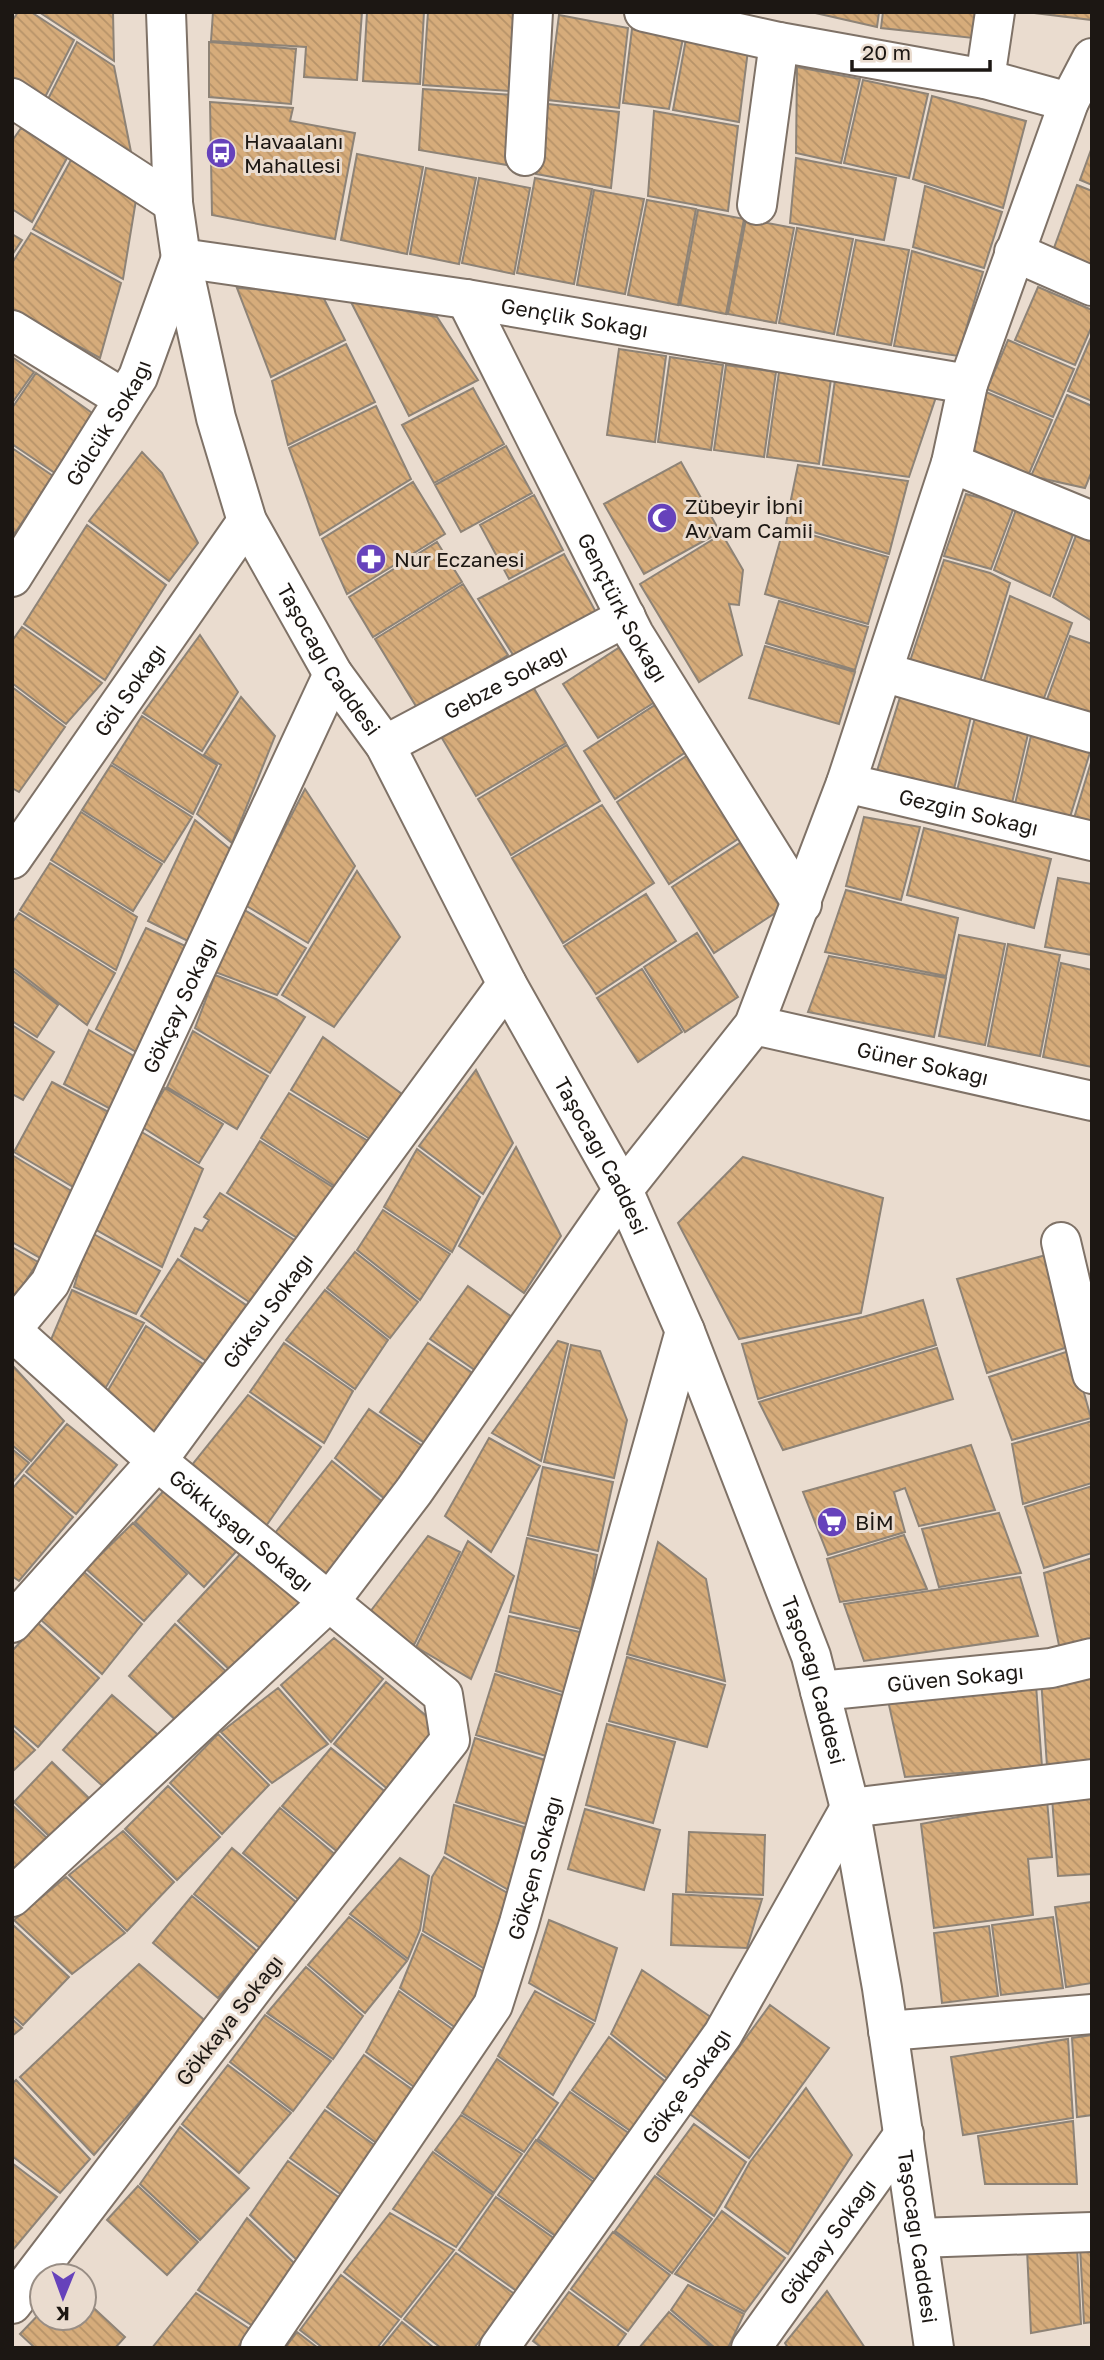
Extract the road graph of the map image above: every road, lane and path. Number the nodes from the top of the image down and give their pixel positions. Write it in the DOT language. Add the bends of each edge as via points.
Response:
graph roads {
  1 [pos="166,12"];
  2 [pos="533,12"];
  3 [pos="644,12"];
  4 [pos="995,12"];
  5 [pos="779,42"];
  6 [pos="1092,58"];
  7 [pos="985,79"];
  8 [pos="12,98"];
  9 [pos="1069,102"];
  10 [pos="525,156"];
  11 [pos="173,203"];
  12 [pos="757,205"];
  13 [pos="1014,252"];
  14 [pos="181,258"];
  15 [pos="1092,286"];
  16 [pos="466,299"];
  17 [pos="12,330"];
  18 [pos="968,384"];
  19 [pos="124,399"];
  20 [pos="951,463"];
  21 [pos="247,521"];
  22 [pos="1092,521"];
  23 [pos="18,557"];
  24 [pos="625,617"];
  25 [pos="883,672"];
  26 [pos="333,674"];
  27 [pos="1092,733"];
  28 [pos="385,745"];
  29 [pos="846,783"];
  30 [pos="1092,841"];
  31 [pos="12,859"];
  32 [pos="802,904"];
  33 [pos="507,984"];
  34 [pos="754,1025"];
  35 [pos="1092,1101"];
  36 [pos="622,1190"];
  37 [pos="1061,1242"];
  38 [pos="12,1330"];
  39 [pos="685,1331"];
  40 [pos="1092,1374"];
  41 [pos="157,1461"];
  42 [pos="330,1601"];
  43 [pos="12,1623"];
  44 [pos="1092,1658"];
  45 [pos="820,1691"];
  46 [pos="450,1740"];
  47 [pos="1092,1779"];
  48 [pos="849,1808"];
  49 [pos="12,1897"];
  50 [pos="1092,2014"];
  51 [pos="888,2031"];
  52 [pos="904,2134"];
  53 [pos="1092,2232"];
  54 [pos="918,2238"];
  55 [pos="12,2304"];
  56 [pos="260,2348"];
  57 [pos="499,2348"];
  58 [pos="751,2348"];
  59 [pos="934,2348"];
  1 -- 11 [label="street, Taşocağı Caddesi"];
  2 -- 10 [label="street"];
  3 -- 5 [label="street"];
  4 -- 7 [label="street"];
  5 -- 7 [label="street"];
  5 -- 12 [label="street"];
  6 -- 9 [label="street"];
  7 -- 9 [label="street"];
  8 -- 11 [label="street"];
  9 -- 13 [label="street"];
  11 -- 14 [label="street, Taşocağı Caddesi"];
  13 -- 15 [label="street"];
  13 -- 18 [label="street"];
  14 -- 16 [label="street, Gençlik Sokağı"];
  14 -- 19 [label="street, Gölcük Sokağı" via="138,377"];
  14 -- 21 [label="street, Taşocağı Caddesi" via="216,418"];
  16 -- 18 [label="street, Gençlik Sokağı"];
  16 -- 24 [label="street, Gençtürk Sokağı"];
  17 -- 19 [label="street"];
  18 -- 20 [label="street"];
  19 -- 23 [label="street, Gölcük Sokağı"];
  20 -- 22 [label="street"];
  20 -- 25 [label="street"];
  21 -- 26 [label="street, Taşocağı Caddesi"];
  21 -- 31 [label="street, Göl Sokağı"];
  24 -- 28 [label="street, Gebze Sokağı"];
  24 -- 32 [label="street, Gençtürk Sokağı"];
  25 -- 27 [label="street"];
  25 -- 29 [label="street"];
  26 -- 28 [label="street, Taşocağı Caddesi"];
  26 -- 38 [label="street, Gökçay Sokağı" via="50,1283"];
  28 -- 33 [label="street, Taşocağı Caddesi"];
  29 -- 30 [label="street, Gezgin Sokağı"];
  29 -- 32 [label="street"];
  32 -- 34 [label="street"];
  33 -- 36 [label="street, Taşocağı Caddesi"];
  33 -- 41 [label="street, Göksu Sokağı"];
  34 -- 35 [label="street, Güner Sokağı"];
  34 -- 36 [label="street"];
  36 -- 39 [label="street, Taşocağı Caddesi"];
  36 -- 42 [label="street" via="414,1491"];
  37 -- 40 [label="street"];
  38 -- 41 [label="street, Gökkuşağı Sokağı"];
  39 -- 45 [label="street, Taşocağı Caddesi" via="811,1656"];
  39 -- 56 [label="street, Gökçen Sokağı" via="493,2005"];
  41 -- 42 [label="street, Gökkuşağı Sokağı"];
  41 -- 43 [label="street, Göksu Sokağı"];
  42 -- 46 [label="street, Gökkuşağı Sokağı" via="443,1695"];
  42 -- 49 [label="street"];
  44 -- 45 [label="street, Güven Sokağı" via="1051,1668"];
  45 -- 48 [label="street, Taşocağı Caddesi"];
  46 -- 55 [label="street, Gökkaya Sokağı"];
  47 -- 48 [label="street"];
  48 -- 51 [label="street, Taşocağı Caddesi"];
  48 -- 57 [label="street, Gökçe Sokağı" via="723,2034"];
  50 -- 51 [label="street"];
  51 -- 52 [label="street, Taşocağı Caddesi"];
  52 -- 54 [label="street, Taşocağı Caddesi"];
  52 -- 58 [label="street, Gökbay Sokağı"];
  53 -- 54 [label="street"];
  54 -- 59 [label="street, Taşocağı Caddesi"];
}
